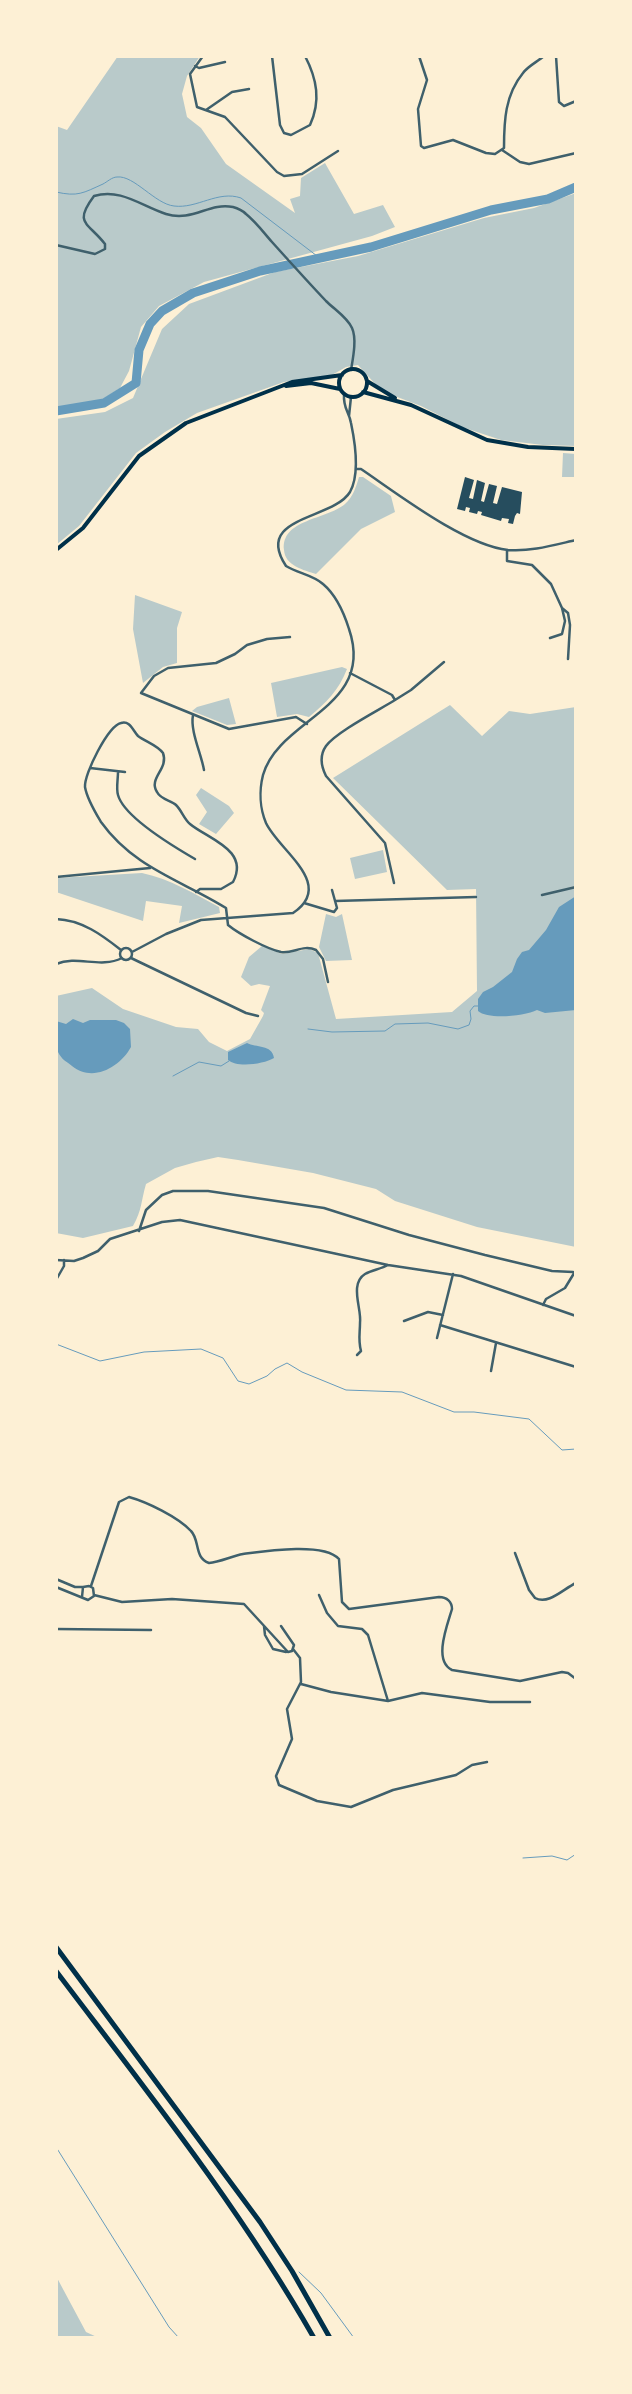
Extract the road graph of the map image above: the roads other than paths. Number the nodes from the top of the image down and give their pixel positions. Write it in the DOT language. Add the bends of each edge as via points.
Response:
graph roads {
  1 [pos="203,56"];
  2 [pos="272,56"];
  3 [pos="305,56"];
  4 [pos="419,56"];
  5 [pos="544,56"];
  6 [pos="556,56"];
  7 [pos="225,62"];
  8 [pos="195,66"];
  9 [pos="250,89"];
  10 [pos="576,101"];
  11 [pos="206,110"];
  12 [pos="502,150"];
  13 [pos="338,151"];
  14 [pos="576,153"];
  15 [pos="56,245"];
  16 [pos="351,370"];
  17 [pos="342,375"];
  18 [pos="366,381"];
  19 [pos="279,386"];
  20 [pos="340,389"];
  21 [pos="363,392"];
  22 [pos="344,394"];
  23 [pos="351,397"];
  24 [pos="401,402"];
  25 [pos="348,416"];
  26 [pos="576,449"];
  27 [pos="356,469"];
  28 [pos="576,540"];
  29 [pos="56,550"];
  30 [pos="507,550"];
  31 [pos="562,608"];
  32 [pos="290,637"];
  33 [pos="550,638"];
  34 [pos="568,659"];
  35 [pos="444,662"];
  36 [pos="350,673"];
  37 [pos="395,700"];
  38 [pos="193,715"];
  39 [pos="307,724"];
  40 [pos="90,768"];
  41 [pos="204,770"];
  42 [pos="118,772"];
  43 [pos="125,772"];
  44 [pos="195,859"];
  45 [pos="150,868"];
  46 [pos="56,877"];
  47 [pos="394,883"];
  48 [pos="576,887"];
  49 [pos="332,890"];
  50 [pos="196,892"];
  51 [pos="542,895"];
  52 [pos="476,897"];
  53 [pos="335,901"];
  54 [pos="304,903"];
  55 [pos="226,917"];
  56 [pos="56,919"];
  57 [pos="121,950"];
  58 [pos="132,952"];
  59 [pos="122,958"];
  60 [pos="132,958"];
  61 [pos="56,964"];
  62 [pos="328,982"];
  63 [pos="258,1016"];
  64 [pos="139,1231"];
  65 [pos="56,1260"];
  66 [pos="64,1260"];
  67 [pos="388,1265"];
  68 [pos="574,1271"];
  69 [pos="453,1274"];
  70 [pos="56,1280"];
  71 [pos="543,1305"];
  72 [pos="443,1314"];
  73 [pos="576,1316"];
  74 [pos="404,1321"];
  75 [pos="440,1325"];
  76 [pos="437,1338"];
  77 [pos="496,1343"];
  78 [pos="357,1354"];
  79 [pos="576,1367"];
  80 [pos="491,1371"];
  81 [pos="514,1553"];
  82 [pos="56,1579"];
  83 [pos="576,1583"];
  84 [pos="91,1586"];
  85 [pos="56,1587"];
  86 [pos="83,1587"];
  87 [pos="94,1595"];
  88 [pos="319,1595"];
  89 [pos="82,1597"];
  90 [pos="264,1625"];
  91 [pos="281,1626"];
  92 [pos="56,1629"];
  93 [pos="151,1630"];
  94 [pos="293,1649"];
  95 [pos="288,1652"];
  96 [pos="576,1679"];
  97 [pos="300,1684"];
  98 [pos="388,1701"];
  99 [pos="530,1702"];
  100 [pos="487,1762"];
  101 [pos="56,1947"];
  102 [pos="56,1971"];
  103 [pos="314,2338"];
  104 [pos="330,2338"];
  1 -- 8 [label="street"];
  2 -- 3 [label="street" via="280,125 284,133 291,135 310,125 316,107 316,82"];
  4 -- 12 [label="street" via="427,80 418,109 421,146 424,148 453,140 486,153 495,154"];
  5 -- 12 [label="street" via="522,73 510,98 504,120"];
  6 -- 10 [label="street" via="558,102 566,105"];
  7 -- 8 [label="street" via="199,68"];
  8 -- 11 [label="street" via="190,74 192,93 197,107"];
  9 -- 11 [label="street" via="232,92"];
  11 -- 13 [label="street" via="225,116 276,172 284,176 302,174"];
  12 -- 14 [label="street" via="528,164"];
  15 -- 16 [label="street" via="89,253 102,252 105,244 90,230 82,215 94,196 114,194 180,216 196,215 223,206 234,207 252,220 349,322 355,340"];
  16 -- 17 [label="main road"];
  16 -- 18 [label="main road" via="359,371"];
  17 -- 19 [label="main road"];
  17 -- 20 [label="main road"];
  18 -- 21 [label="main road"];
  18 -- 24 [label="main road"];
  19 -- 20 [label="main road" via="311,383"];
  19 -- 29 [label="main road" via="186,423 139,456 83,528"];
  20 -- 22 [label="main road"];
  21 -- 23 [label="main road"];
  21 -- 24 [label="main road"];
  22 -- 23 [label="main road"];
  22 -- 25 [label="street" via="344,408"];
  23 -- 25 [label="street"];
  24 -- 26 [label="main road" via="487,440"];
  25 -- 27 [label="street" via="352,424"];
  27 -- 30 [label="street" via="361,468 461,534"];
  27 -- 36 [label="street" via="350,492 345,498 289,525 281,534 279,550 286,566 320,582 337,601 354,643"];
  28 -- 30 [label="street" via="526,550"];
  30 -- 31 [label="street" via="507,562 532,565 551,584"];
  31 -- 33 [label="street" via="565,621 562,634"];
  31 -- 34 [label="street" via="570,617"];
  32 -- 38 [label="street" via="247,645 216,663 168,668 154,676 141,693"];
  35 -- 37 [label="street" via="412,690"];
  36 -- 37 [label="street" via="392,695"];
  36 -- 39 [label="street" via="331,705"];
  37 -- 47 [label="street" via="332,739 322,752 321,761 326,776 385,843"];
  38 -- 39 [label="street" via="229,729 296,717"];
  38 -- 41 [label="street" via="191,726"];
  39 -- 54 [label="street" via="271,757 263,776 260,800 267,824 307,876"];
  40 -- 42 [label="street"];
  40 -- 45 [label="street" via="85,786 93,808 123,846"];
  40 -- 50 [label="street" via="98,749 122,723 130,725 136,735 160,750 165,762 156,777 156,791 176,805 191,824 224,844 238,869 228,887"];
  42 -- 43 [label="street"];
  42 -- 44 [label="street" via="117,790 123,804 159,837"];
  45 -- 46 [label="street"];
  45 -- 50 [label="street"];
  48 -- 51 [label="street"];
  49 -- 53 [label="street"];
  50 -- 55 [label="street" via="226,908"];
  52 -- 53 [label="street"];
  53 -- 54 [label="street" via="337,909 333,913"];
  54 -- 55 [label="street" via="293,914"];
  55 -- 58 [label="street" via="189,924"];
  55 -- 62 [label="street" via="230,927 282,952 306,947 316,950 323,960"];
  56 -- 57 [label="street" via="86,926"];
  57 -- 58 [label="street" via="129,948"];
  57 -- 59 [label="street"];
  58 -- 60 [label="street"];
  59 -- 60 [label="street"];
  59 -- 61 [label="street" via="107,963 69,961"];
  60 -- 63 [label="street"];
  64 -- 66 [label="street" via="110,1239 98,1251 83,1258"];
  64 -- 67 [label="street" via="162,1222 190,1221"];
  64 -- 68 [label="street" via="146,1210 162,1195 173,1191 208,1191 324,1208 485,1256 552,1271"];
  65 -- 66 [label="street"];
  66 -- 70 [label="street"];
  67 -- 69 [label="street"];
  67 -- 78 [label="street" via="365,1274 359,1284 357,1302 361,1350"];
  68 -- 71 [label="street" via="565,1288 546,1299"];
  69 -- 71 [label="street"];
  69 -- 72 [label="street"];
  71 -- 73 [label="street"];
  72 -- 74 [label="street" via="428,1312"];
  72 -- 75 [label="street"];
  75 -- 76 [label="street"];
  75 -- 77 [label="street"];
  77 -- 79 [label="street"];
  77 -- 80 [label="street"];
  81 -- 83 [label="street" via="535,1598 543,1600 554,1596"];
  82 -- 86 [label="street"];
  84 -- 86 [label="street"];
  84 -- 87 [label="street"];
  84 -- 96 [label="street" via="119,1502 129,1497 154,1506 188,1528 200,1557 209,1563 243,1554 311,1549 333,1554 339,1559 342,1602 349,1609 446,1598 452,1609 442,1656 445,1665 452,1670 520,1681 562,1672"];
  85 -- 89 [label="street"];
  86 -- 89 [label="street"];
  87 -- 89 [label="street" via="90,1600"];
  87 -- 90 [label="street" via="122,1602 172,1599 238,1602 248,1606"];
  88 -- 98 [label="street" via="327,1613 338,1626 358,1628 368,1635"];
  90 -- 95 [label="street"];
  90 -- 95 [label="street" via="265,1635 273,1649"];
  91 -- 94 [label="street" via="293,1643"];
  92 -- 93 [label="street"];
  94 -- 95 [label="street"];
  94 -- 97 [label="street" via="300,1658"];
  97 -- 98 [label="street"];
  97 -- 100 [label="street" via="287,1709 292,1739 276,1776 280,1785 296,1793 317,1801 352,1806 393,1790 456,1775 472,1765"];
  98 -- 99 [label="street" via="422,1693 490,1702"];
  101 -- 104 [label="highway" via="250,2208 292,2271"];
  102 -- 103 [label="highway" via="232,2206"];
}
